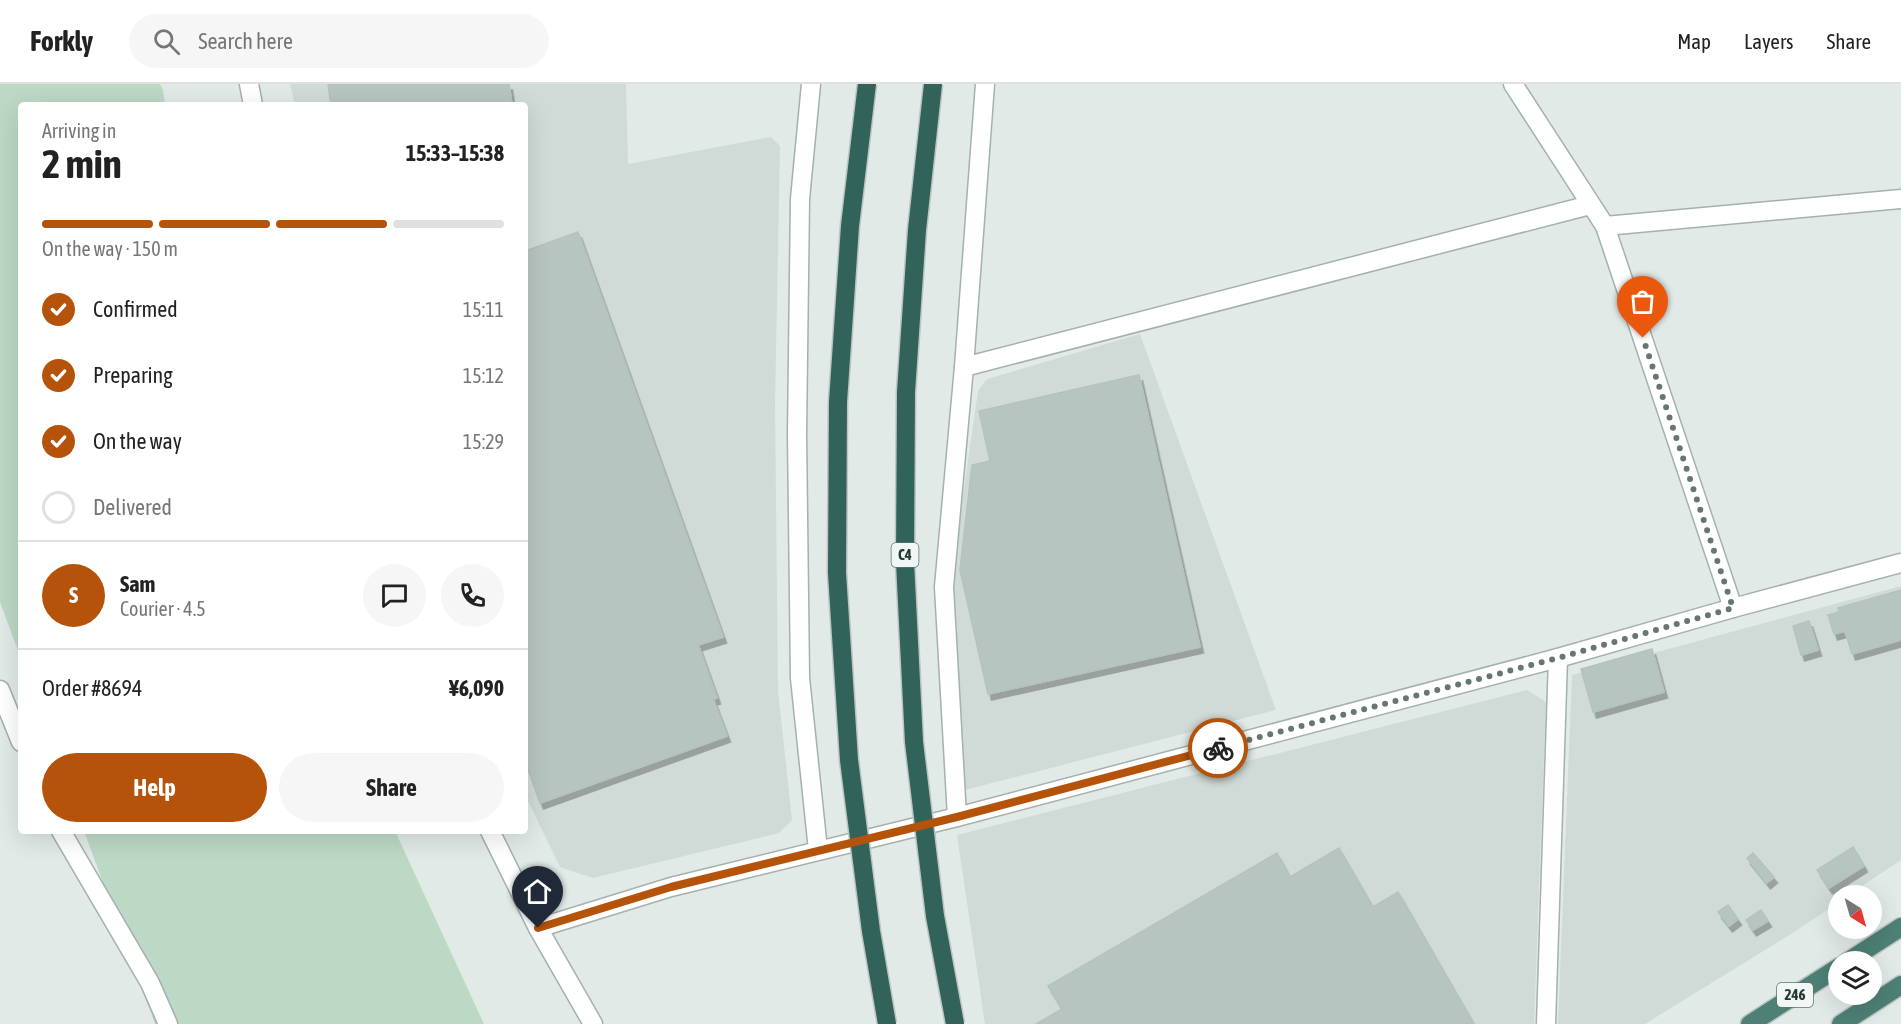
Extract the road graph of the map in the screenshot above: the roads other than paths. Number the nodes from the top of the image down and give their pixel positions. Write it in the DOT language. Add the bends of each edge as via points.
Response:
graph roads {
  1 [pos="249,84"];
  2 [pos="811,84"];
  3 [pos="867,84"];
  4 [pos="933,84"];
  5 [pos="985,84"];
  6 [pos="1513,84"];
  7 [pos="252,102"];
  8 [pos="1901,199"];
  9 [pos="1590,206"];
  10 [pos="1605,226"];
  11 [pos="964,367"];
  12 [pos="1901,563"];
  13 [pos="1733,608"];
  14 [pos="1558,658"];
  15 [pos="0,690"];
  16 [pos="18,735"];
  17 [pos="957,817"];
  18 [pos="63,834"];
  19 [pos="491,834"];
  20 [pos="818,850"];
  21 [pos="1901,927"];
  22 [pos="538,928"];
  23 [pos="1864,951"];
  24 [pos="1828,974"];
  25 [pos="1901,985"];
  26 [pos="168,1024"];
  27 [pos="593,1024"];
  28 [pos="887,1024"];
  29 [pos="955,1024"];
  30 [pos="1546,1024"];
  31 [pos="1750,1024"];
  32 [pos="1841,1024"];
  1 -- 7 [label="street"];
  2 -- 20 [label="street" via="800,199 797,434 800,678"];
  3 -- 28 [label="highway, bridge" via="850,226 838,402 837,573 849,760"];
  4 -- 29 [label="highway, C4, bridge" via="917,230 906,392 904,562 914,742 935,916"];
  5 -- 11 [label="street"];
  6 -- 9 [label="street"];
  8 -- 10 [label="street"];
  9 -- 10 [label="street"];
  9 -- 11 [label="street"];
  10 -- 13 [label="street"];
  11 -- 17 [label="street" via="944,587"];
  12 -- 13 [label="street"];
  13 -- 14 [label="street"];
  14 -- 17 [label="street"];
  14 -- 30 [label="street"];
  15 -- 16 [label="street"];
  17 -- 20 [label="street"];
  18 -- 26 [label="street" via="150,983"];
  19 -- 22 [label="street"];
  20 -- 22 [label="street" via="671,887"];
  21 -- 23 [label="highway"];
  22 -- 27 [label="street"];
  24 -- 31 [label="highway, 246"];
  25 -- 32 [label="highway"];
}
